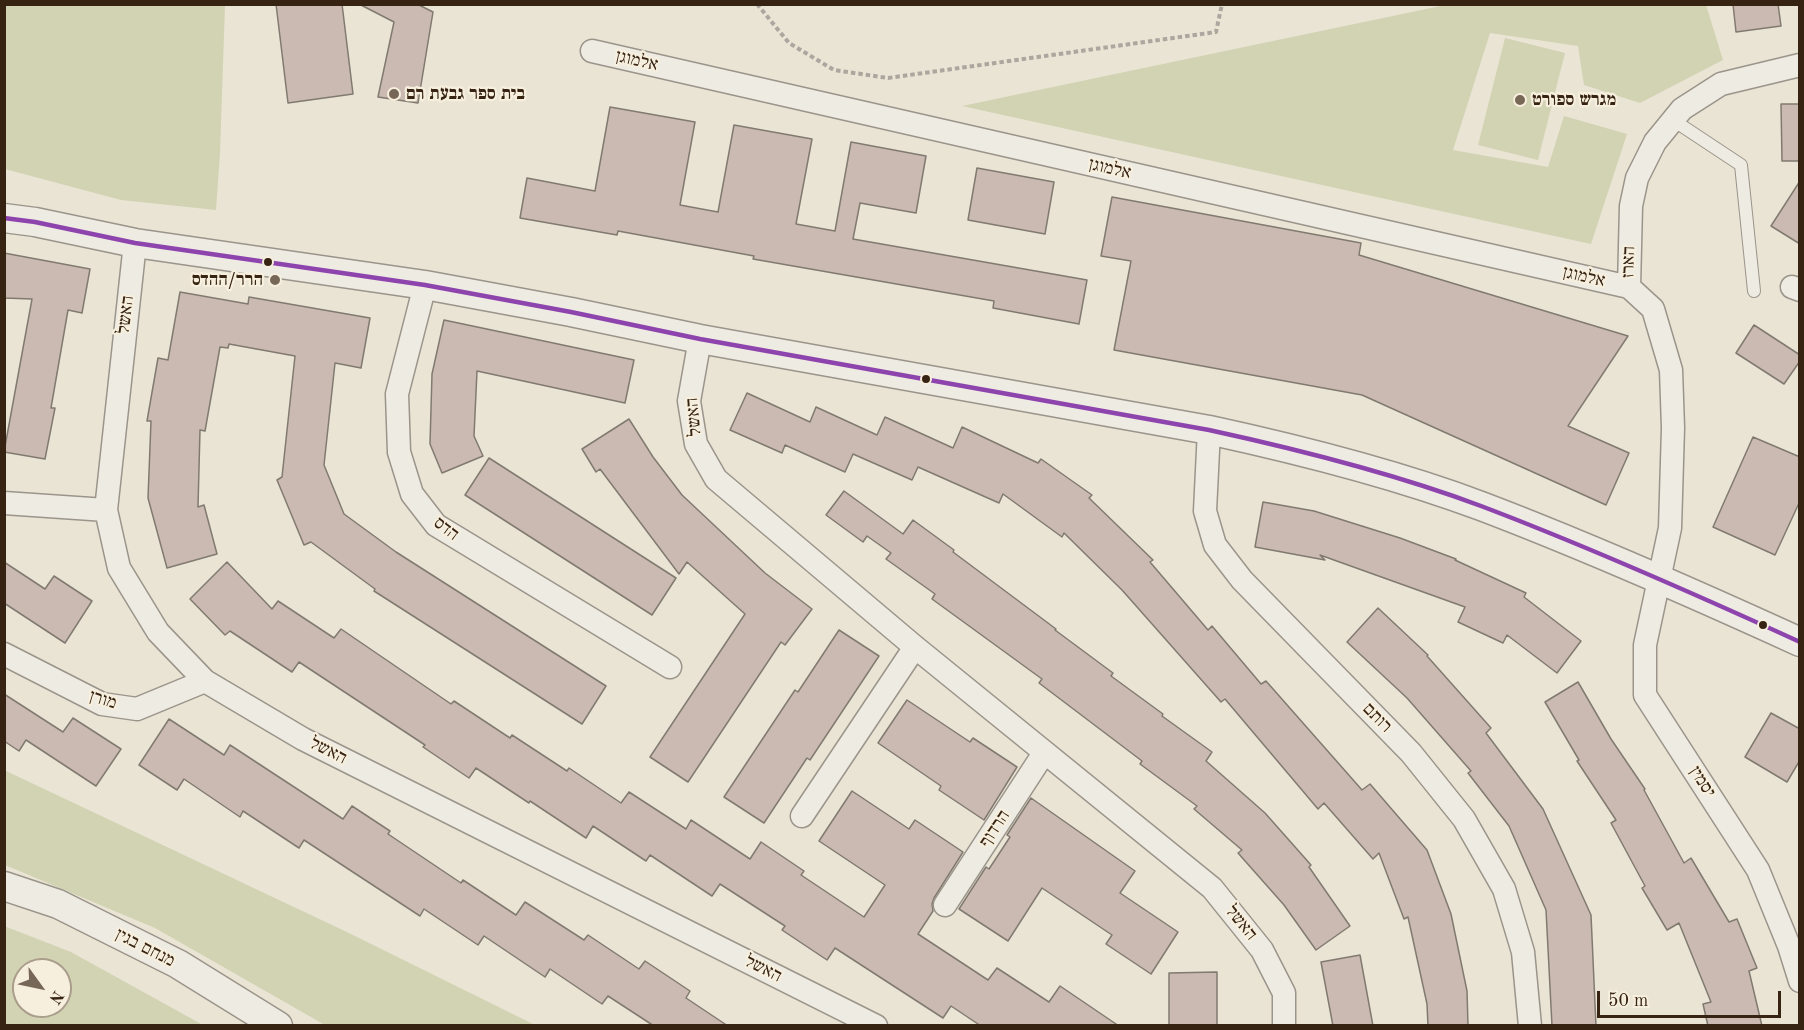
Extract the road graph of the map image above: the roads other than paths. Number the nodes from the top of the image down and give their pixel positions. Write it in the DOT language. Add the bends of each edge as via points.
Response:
graph roads {
  1 [pos="592,51"];
  2 [pos="1800,65"];
  3 [pos="1673,120"];
  4 [pos="4,218"];
  5 [pos="135,243"];
  6 [pos="425,285"];
  7 [pos="1629,287"];
  8 [pos="1754,291"];
  9 [pos="700,339"];
  10 [pos="1209,430"];
  11 [pos="4,503"];
  12 [pos="106,510"];
  13 [pos="1658,577"];
  14 [pos="1800,642"];
  15 [pos="915,647"];
  16 [pos="4,654"];
  17 [pos="670,667"];
  18 [pos="205,681"];
  19 [pos="1044,753"];
  20 [pos="802,816"];
  21 [pos="4,886"];
  22 [pos="945,905"];
  23 [pos="1800,981"];
  24 [pos="278,1026"];
  25 [pos="876,1026"];
  26 [pos="1284,1026"];
  27 [pos="1530,1026"];
  1 -- 7 [label="street, אלמוגן"];
  2 -- 3 [label="street, הארז" via="1721,84 1682,109"];
  3 -- 7 [label="street, הארז" via="1655,142 1637,178 1631,206"];
  3 -- 8 [label="lane" via="1741,165"];
  4 -- 5 [label="street"];
  5 -- 6 [label="street"];
  5 -- 12 [label="street, האשל"];
  6 -- 9 [label="street"];
  6 -- 17 [label="street, הדס" via="397,394 399,452 412,494 436,525"];
  7 -- 13 [label="street, הארז" via="1653,309 1671,370 1670,528"];
  9 -- 10 [label="street"];
  9 -- 15 [label="street, האשל" via="689,400 696,444 716,479"];
  10 -- 13 [label="street" via="1404,480"];
  10 -- 27 [label="street, רותם" via="1205,511 1215,545 1242,580 1412,753 1464,819 1504,889 1523,952"];
  11 -- 12 [label="street"];
  12 -- 18 [label="street, האשל" via="120,568 159,632"];
  13 -- 14 [label="street"];
  13 -- 23 [label="street, יסמין" via="1645,645 1645,695 1758,870"];
  15 -- 19 [label="street, האשל"];
  15 -- 20 [label="street"];
  16 -- 18 [label="street, מורן" via="102,704 114,706 137,709"];
  18 -- 25 [label="street, האשל" via="303,738"];
  19 -- 22 [label="street, הרדוף"];
  19 -- 26 [label="street, האשל" via="1212,888 1262,950 1284,993"];
  21 -- 24 [label="street, מנחם בגין" via="58,904 178,964"];
}
